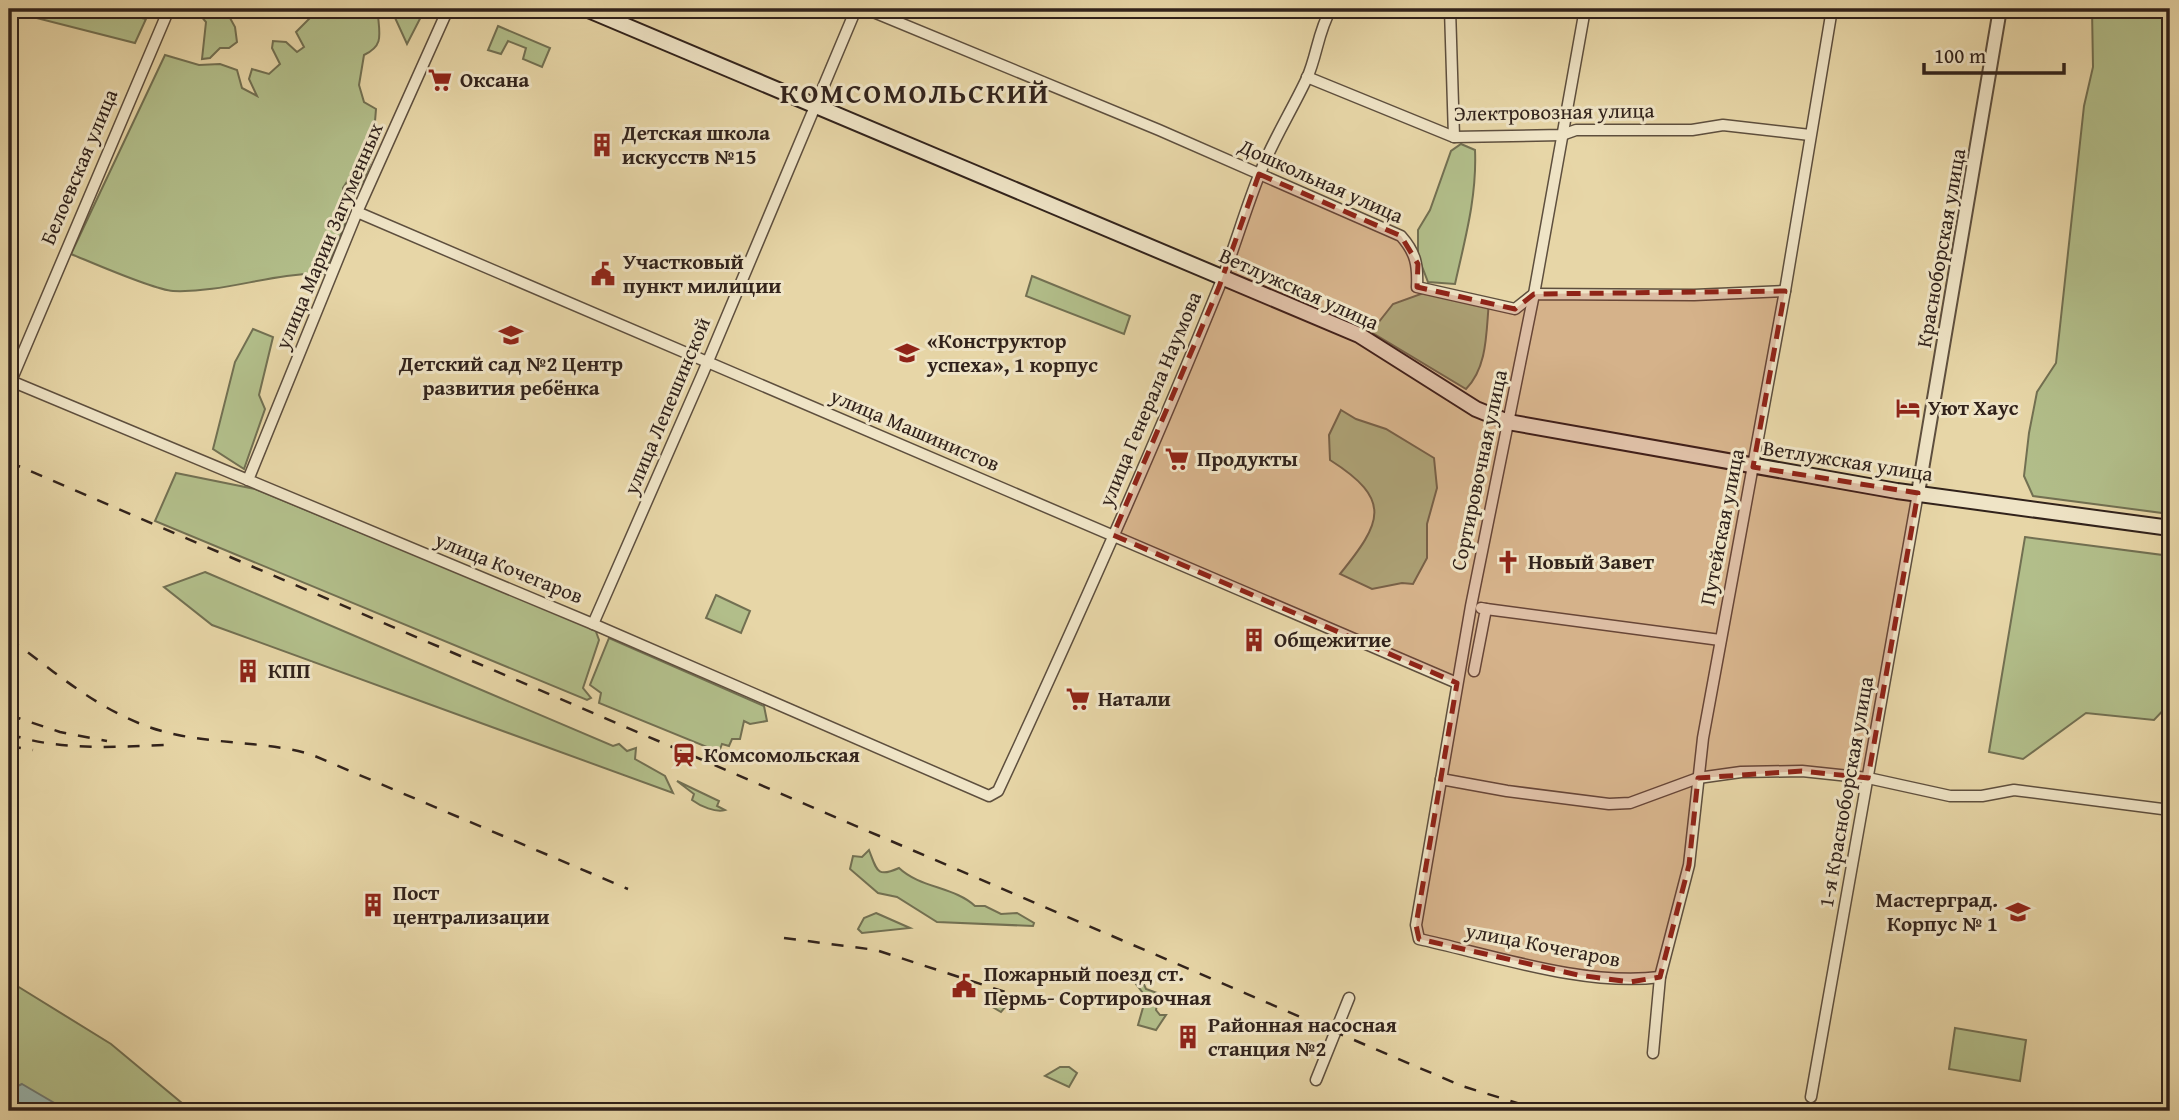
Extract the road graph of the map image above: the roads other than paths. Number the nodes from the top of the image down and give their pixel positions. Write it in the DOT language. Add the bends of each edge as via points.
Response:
graph roads {
  1 [pos="169,9"];
  2 [pos="448,9"];
  3 [pos="586,9"];
  4 [pos="856,9"];
  5 [pos="866,9"];
  6 [pos="1331,9"];
  7 [pos="1450,9"];
  8 [pos="1585,9"];
  9 [pos="1832,9"];
  10 [pos="2000,9"];
  11 [pos="1307,77"];
  12 [pos="815,107"];
  13 [pos="1562,135"];
  14 [pos="1810,135"];
  15 [pos="1454,136"];
  16 [pos="1259,174"];
  17 [pos="357,212"];
  18 [pos="1223,277"];
  19 [pos="1785,291"];
  20 [pos="1534,294"];
  21 [pos="708,362"];
  22 [pos="11,381"];
  23 [pos="1508,422"];
  24 [pos="1753,467"];
  25 [pos="248,480"];
  26 [pos="1918,493"];
  27 [pos="2170,528"];
  28 [pos="1113,535"];
  29 [pos="1471,606"];
  30 [pos="1486,608"];
  31 [pos="593,624"];
  32 [pos="1720,640"];
  33 [pos="1474,671"];
  34 [pos="1457,683"];
  35 [pos="1698,778"];
  36 [pos="1868,778"];
  37 [pos="1441,779"];
  38 [pos="989,796"];
  39 [pos="2170,810"];
  40 [pos="1419,939"];
  41 [pos="1660,978"];
  42 [pos="1349,998"];
  43 [pos="1653,1053"];
  44 [pos="1316,1080"];
  45 [pos="1811,1097"];
  1 -- 22 [label="street, Белоевская улица"];
  2 -- 17 [label="street, улица Марии Загуменных"];
  3 -- 12 [label="main road, Ветлужская улица"];
  4 -- 12 [label="street, улица Лепешинской"];
  5 -- 16 [label="street, Дошкольная улица"];
  6 -- 11 [label="street, улица Генерала Наумова"];
  7 -- 15 [label="street"];
  8 -- 13 [label="street, Сортировочная улица"];
  9 -- 14 [label="street, Путейская улица"];
  10 -- 26 [label="street, Красноборская улица"];
  11 -- 15 [label="street, Электровозная улица"];
  11 -- 16 [label="street, улица Генерала Наумова"];
  12 -- 18 [label="main road, Ветлужская улица"];
  12 -- 21 [label="street, улица Лепешинской"];
  13 -- 14 [label="street, Электровозная улица" via="1576,130 1692,130 1723,125"];
  13 -- 15 [label="street, Электровозная улица"];
  13 -- 20 [label="street, Сортировочная улица"];
  14 -- 19 [label="street, Путейская улица"];
  16 -- 18 [label="street, улица Генерала Наумова"];
  16 -- 20 [label="street, Дошкольная улица" via="1401,236 1418,264 1417,287 1515,309"];
  17 -- 21 [label="street, улица Машинистов"];
  17 -- 25 [label="street, улица Марии Загуменных"];
  18 -- 23 [label="main road, Ветлужская улица" via="1359,335 1476,409"];
  18 -- 28 [label="street, улица Генерала Наумова"];
  19 -- 20 [label="street, Дошкольная улица"];
  19 -- 24 [label="street, Путейская улица"];
  20 -- 23 [label="street, Сортировочная улица"];
  21 -- 28 [label="street, улица Машинистов"];
  21 -- 31 [label="street, улица Лепешинской"];
  22 -- 25 [label="street, улица Кочегаров"];
  23 -- 24 [label="main road, Ветлужская улица"];
  23 -- 29 [label="street, Сортировочная улица"];
  24 -- 26 [label="main road, Ветлужская улица"];
  24 -- 32 [label="street, Путейская улица"];
  25 -- 31 [label="street, улица Кочегаров"];
  26 -- 27 [label="main road, Ветлужская улица"];
  26 -- 36 [label="street, 1-я Красноборская улица"];
  28 -- 34 [label="street, улица Машинистов"];
  28 -- 38 [label="street, улица Генерала Наумова" via="998,791"];
  29 -- 30 [label="street"];
  29 -- 34 [label="street, Сортировочная улица"];
  30 -- 32 [label="street"];
  30 -- 33 [label="street"];
  31 -- 38 [label="street, улица Кочегаров"];
  32 -- 35 [label="street, Путейская улица"];
  34 -- 37 [label="street, Сортировочная улица"];
  35 -- 36 [label="street" via="1802,771"];
  35 -- 37 [label="street" via="1630,803 1609,804"];
  35 -- 41 [label="street, Путейская улица" via="1689,865"];
  36 -- 39 [label="street" via="1950,796 2014,790"];
  36 -- 45 [label="street, 1-я Красноборская улица"];
  37 -- 40 [label="street, Сортировочная улица" via="1416,925"];
  40 -- 41 [label="street, улица Кочегаров" via="1578,975 1630,982"];
  41 -- 43 [label="street, Путейская улица"];
  42 -- 44 [label="street"];
}
